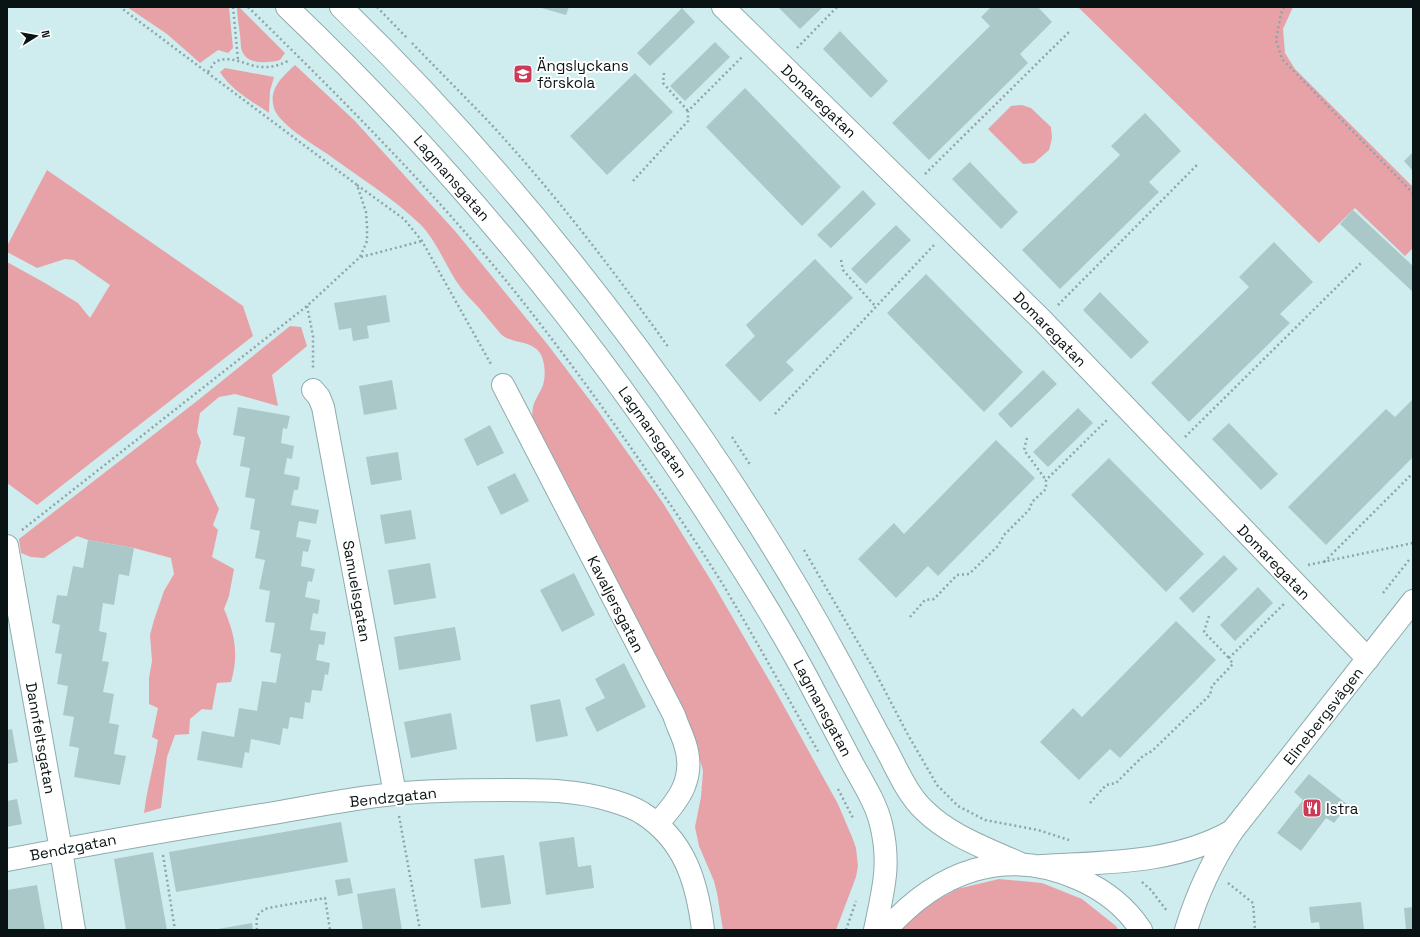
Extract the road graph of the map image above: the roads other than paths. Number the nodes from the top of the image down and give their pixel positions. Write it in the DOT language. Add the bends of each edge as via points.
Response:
graph roads {
  1 [pos="287,7"];
  2 [pos="342,7"];
  3 [pos="723,7"];
  4 [pos="503,385"];
  5 [pos="313,390"];
  6 [pos="13,539"];
  7 [pos="1413,601"];
  8 [pos="1368,659"];
  9 [pos="395,794"];
  10 [pos="657,824"];
  11 [pos="1233,830"];
  12 [pos="61,850"];
  13 [pos="7,860"];
  14 [pos="1031,865"];
  15 [pos="74,930"];
  16 [pos="703,930"];
  17 [pos="874,930"];
  18 [pos="886,930"];
  19 [pos="1141,930"];
  20 [pos="1186,930"];
  1 -- 17 [label="street, Lagmansgatan" via="329,46 446,170 530,268 612,375 686,479 728,545 804,673 878,815 886,851 886,871"];
  2 -- 14 [label="street" via="408,74 512,189 603,301 654,371 703,439 795,583 901,777 923,809 952,831"];
  3 -- 8 [label="street, Domaregatan" via="1042,320"];
  4 -- 10 [label="street, Kavaljersgatan" via="674,715 685,745 688,772 682,792"];
  5 -- 9 [label="street, Samuelsgatan" via="320,397 323,407"];
  6 -- 12 [label="street, Dannfeltsgatan"];
  7 -- 8 [label="street, Elinebergsvägen"];
  8 -- 11 [label="street, Elinebergsvägen"];
  9 -- 10 [label="street, Bendzgatan" via="481,790 581,792 623,804 641,812"];
  9 -- 12 [label="street, Bendzgatan"];
  10 -- 16 [label="street, Bendzgatan" via="674,841 696,885"];
  11 -- 14 [label="street, Elinebergsvägen" via="1196,848 1151,858 1118,862"];
  11 -- 20 [label="street, Elinebergsvägen" via="1207,874"];
  12 -- 13 [label="street, Bendzgatan"];
  12 -- 15 [label="street, Dannfeltsgatan"];
  14 -- 18 [label="street, Elinebergsvägen" via="992,866 944,882 912,903"];
  14 -- 19 [label="street" via="1064,872 1090,884 1113,899"];
}
